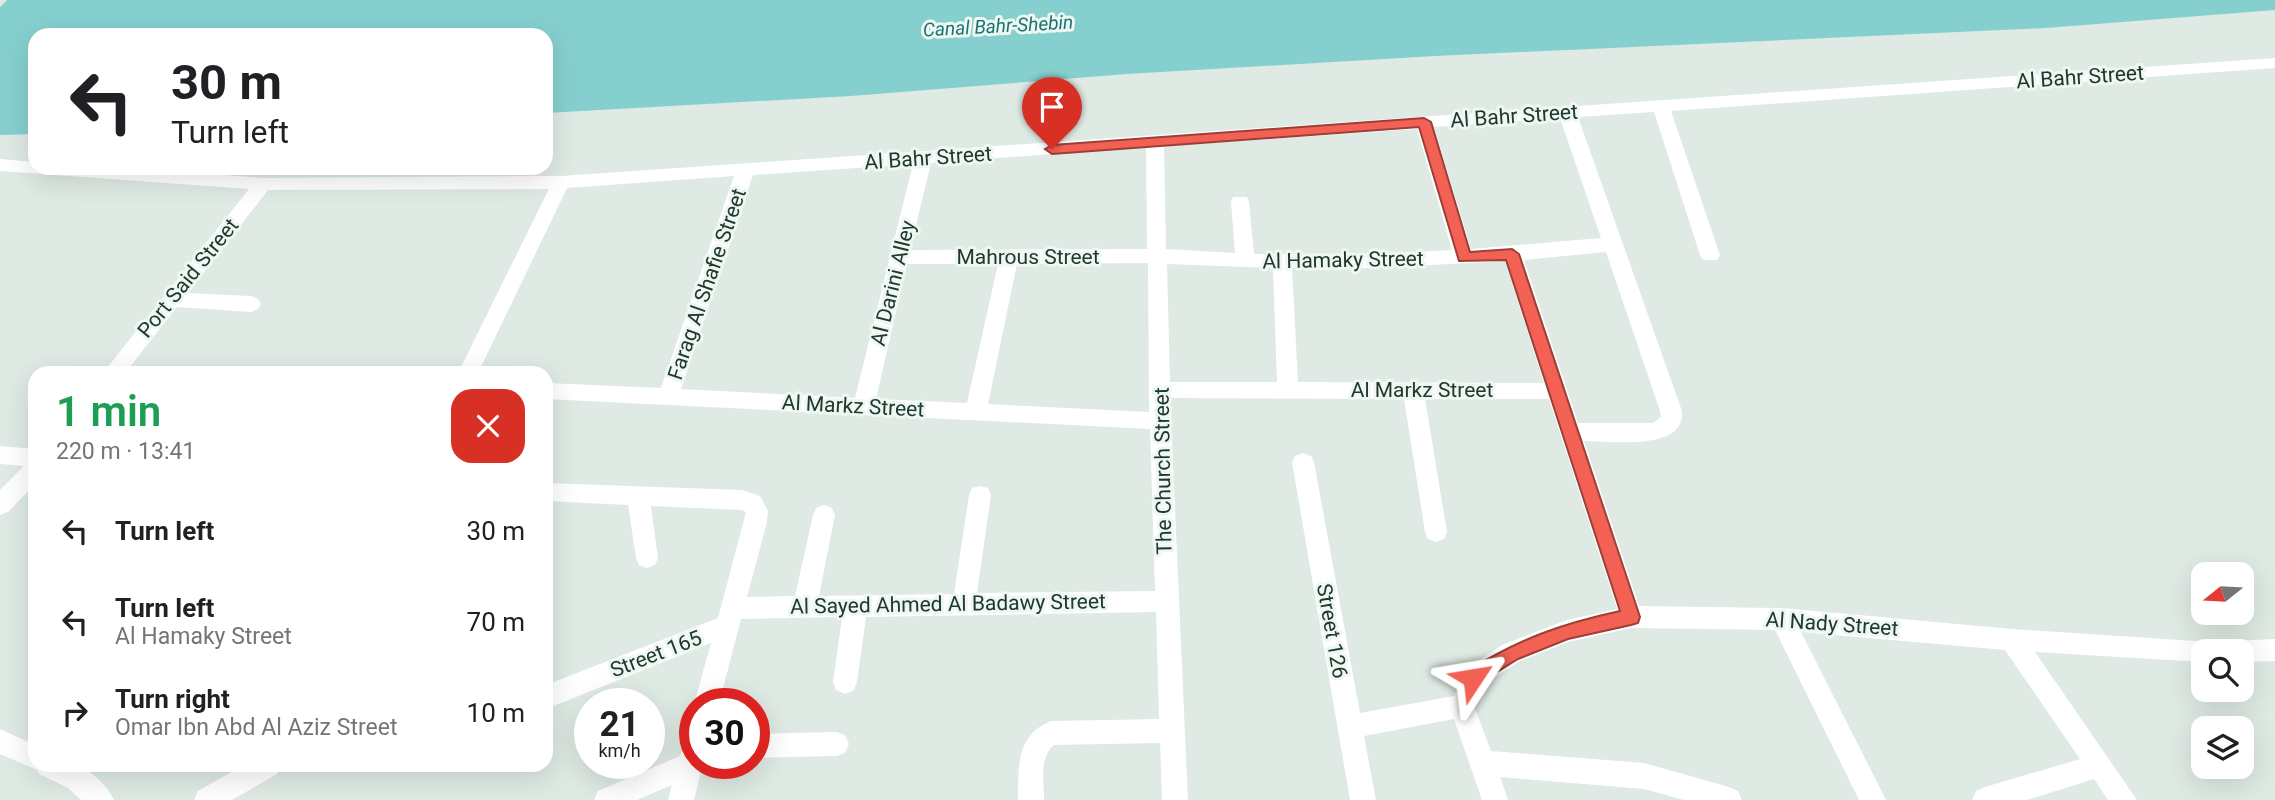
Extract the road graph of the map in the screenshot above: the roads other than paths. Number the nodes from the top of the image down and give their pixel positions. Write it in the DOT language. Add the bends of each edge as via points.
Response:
graph roads {
  1 [pos="2275,63"];
  2 [pos="1661,106"];
  3 [pos="1567,112"];
  4 [pos="1424,122"];
  5 [pos="1155,142"];
  6 [pos="923,158"];
  7 [pos="0,165"];
  8 [pos="28,167"];
  9 [pos="745,171"];
  10 [pos="138,175"];
  11 [pos="561,182"];
  12 [pos="263,184"];
  13 [pos="1240,202"];
  14 [pos="1613,244"];
  15 [pos="1512,254"];
  16 [pos="1710,255"];
  17 [pos="1009,256"];
  18 [pos="1157,256"];
  19 [pos="899,257"];
  20 [pos="1464,258"];
  21 [pos="1245,261"];
  22 [pos="1282,261"];
  23 [pos="171,299"];
  24 [pos="251,304"];
  25 [pos="118,366"];
  26 [pos="471,366"];
  27 [pos="1161,390"];
  28 [pos="1288,390"];
  29 [pos="1413,390"];
  30 [pos="553,391"];
  31 [pos="1557,391"];
  32 [pos="668,397"];
  33 [pos="863,407"];
  34 [pos="976,412"];
  35 [pos="1160,421"];
  36 [pos="1570,432"];
  37 [pos="0,455"];
  38 [pos="28,457"];
  39 [pos="1303,462"];
  40 [pos="28,476"];
  41 [pos="553,492"];
  42 [pos="980,495"];
  43 [pos="638,496"];
  44 [pos="0,505"];
  45 [pos="824,515"];
  46 [pos="1436,532"];
  47 [pos="648,558"];
  48 [pos="1166,601"];
  49 [pos="964,604"];
  50 [pos="856,605"];
  51 [pos="804,606"];
  52 [pos="728,617"];
  53 [pos="1631,617"];
  54 [pos="1782,619"];
  55 [pos="2012,640"];
  56 [pos="2191,650"];
  57 [pos="2254,650"];
  58 [pos="2275,650"];
  59 [pos="845,682"];
  60 [pos="710,688"];
  61 [pos="553,694"];
  62 [pos="1462,706"];
  63 [pos="1348,727"];
  64 [pos="1174,731"];
  65 [pos="0,741"];
  66 [pos="836,744"];
  67 [pos="770,746"];
  68 [pos="28,755"];
  69 [pos="679,759"];
  70 [pos="1482,763"];
  71 [pos="2100,765"];
  72 [pos="80,772"];
  73 [pos="250,772"];
  74 [pos="686,779"];
  75 [pos="101,800"];
  76 [pos="207,800"];
  77 [pos="607,800"];
  78 [pos="681,800"];
  79 [pos="1031,800"];
  80 [pos="1175,800"];
  81 [pos="1363,800"];
  82 [pos="1494,800"];
  83 [pos="1729,800"];
  84 [pos="1873,800"];
  85 [pos="1985,800"];
  86 [pos="2124,800"];
  1 -- 2 [label="street, Al Bahr Street"];
  2 -- 3 [label="street, Al Bahr Street"];
  2 -- 16 [label="street"];
  3 -- 4 [label="street, Al Bahr Street"];
  3 -- 14 [label="street"];
  4 -- 5 [label="street, Al Bahr Street"];
  4 -- 20 [label="street"];
  5 -- 6 [label="street, Al Bahr Street"];
  5 -- 18 [label="street, The Church Street"];
  6 -- 9 [label="street, Al Bahr Street"];
  6 -- 19 [label="street, Al Darini Alley"];
  7 -- 8 [label="street"];
  9 -- 11 [label="street, Al Bahr Street"];
  9 -- 32 [label="street, Farag Al Shafie Street"];
  10 -- 12 [label="street, Al Bahr Street"];
  11 -- 12 [label="street, Al Bahr Street"];
  11 -- 26 [label="street"];
  12 -- 23 [label="street, Port Said Street"];
  13 -- 21 [label="street"];
  14 -- 15 [label="street, Al Hamaky Street"];
  14 -- 36 [label="street" via="1672,421 1657,432"];
  15 -- 20 [label="street, Al Hamaky Street"];
  15 -- 31 [label="street"];
  17 -- 18 [label="street, Mahrous Street"];
  17 -- 19 [label="street, Mahrous Street"];
  17 -- 34 [label="street"];
  18 -- 21 [label="street, Al Hamaky Street"];
  18 -- 27 [label="street, The Church Street"];
  19 -- 33 [label="street, Al Darini Alley"];
  20 -- 22 [label="street, Al Hamaky Street"];
  21 -- 22 [label="street, Al Hamaky Street"];
  22 -- 28 [label="street"];
  23 -- 24 [label="street"];
  23 -- 25 [label="street, Port Said Street"];
  27 -- 28 [label="street, Al Markz Street"];
  27 -- 35 [label="street, The Church Street"];
  28 -- 29 [label="street, Al Markz Street"];
  29 -- 31 [label="street, Al Markz Street"];
  29 -- 46 [label="street"];
  30 -- 32 [label="street, Al Markz Street"];
  31 -- 36 [label="street"];
  32 -- 33 [label="street, Al Markz Street"];
  33 -- 34 [label="street, Al Markz Street"];
  34 -- 35 [label="street, Al Markz Street"];
  35 -- 48 [label="street, The Church Street"];
  36 -- 53 [label="street"];
  37 -- 38 [label="street"];
  39 -- 63 [label="street, Street 126"];
  40 -- 44 [label="street"];
  41 -- 43 [label="street"];
  42 -- 49 [label="street"];
  43 -- 47 [label="street"];
  43 -- 52 [label="street" via="752,503 757,511"];
  45 -- 51 [label="street"];
  48 -- 49 [label="street, Al Sayed Ahmed Al Badawy Street"];
  48 -- 64 [label="street, The Church Street"];
  49 -- 50 [label="street, Al Sayed Ahmed Al Badawy Street"];
  50 -- 51 [label="street, Al Sayed Ahmed Al Badawy Street"];
  50 -- 59 [label="street"];
  51 -- 52 [label="street, Al Sayed Ahmed Al Badawy Street"];
  52 -- 60 [label="street"];
  52 -- 61 [label="street, Street 165"];
  53 -- 54 [label="street, Al Nady Street"];
  53 -- 62 [label="street, Al Nady Street" via="1567,631 1511,653 1473,678"];
  54 -- 55 [label="street, Al Nady Street"];
  54 -- 84 [label="street"];
  55 -- 56 [label="street, Al Nady Street"];
  55 -- 71 [label="street"];
  57 -- 58 [label="street"];
  62 -- 63 [label="street"];
  62 -- 70 [label="street"];
  63 -- 81 [label="street, Street 126"];
  64 -- 79 [label="street" via="1051,733 1034,745"];
  64 -- 80 [label="street, The Church Street"];
  65 -- 68 [label="street"];
  66 -- 67 [label="street"];
  69 -- 77 [label="street"];
  70 -- 82 [label="street"];
  70 -- 83 [label="street" via="1644,776"];
  71 -- 85 [label="street"];
  71 -- 86 [label="street"];
  72 -- 75 [label="street"];
  73 -- 76 [label="street"];
  74 -- 78 [label="street"];
}
